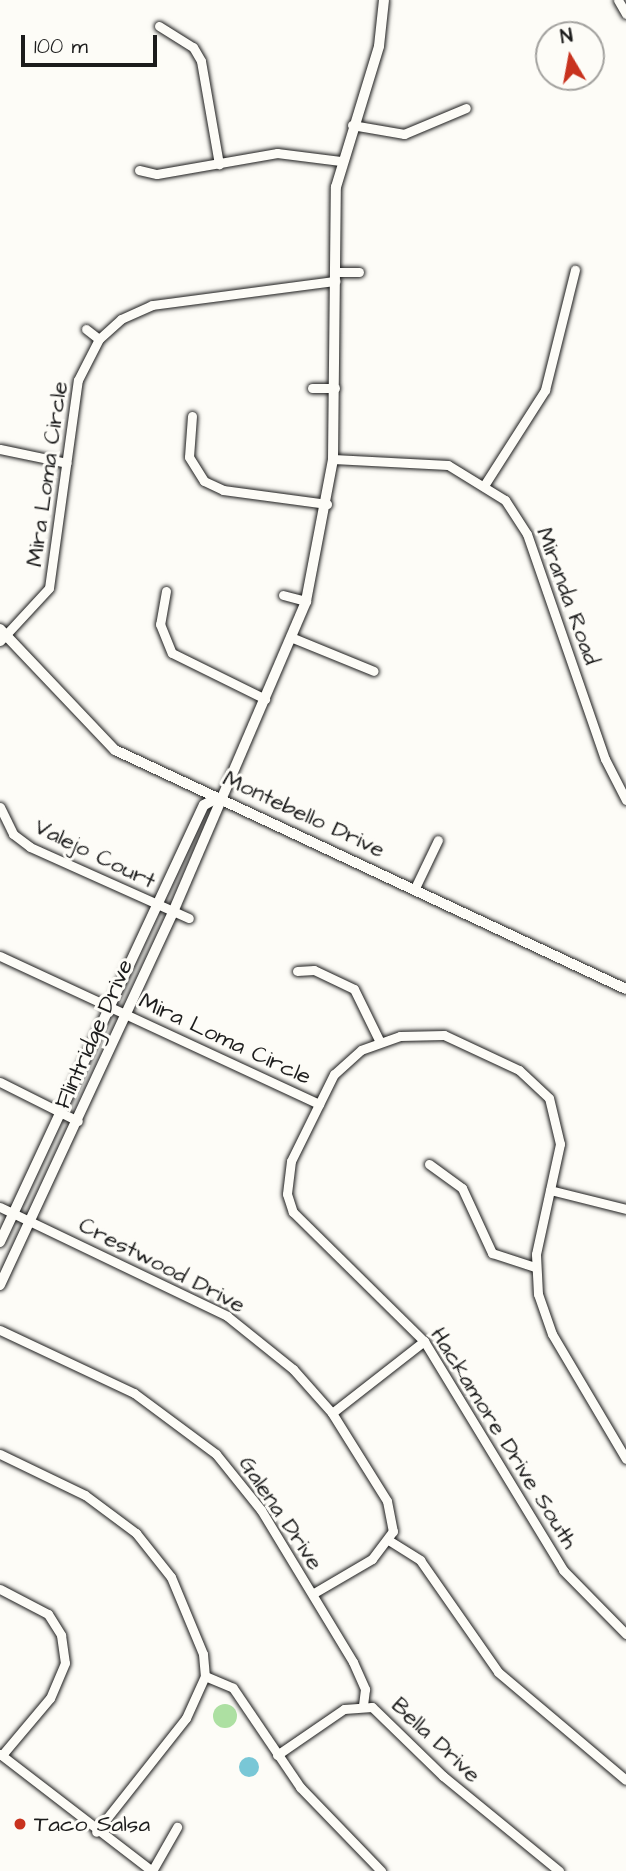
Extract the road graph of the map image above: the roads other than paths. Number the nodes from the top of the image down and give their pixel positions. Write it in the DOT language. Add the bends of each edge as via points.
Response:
graph roads {
  1 [pos="384,0"];
  2 [pos="618,0"];
  3 [pos="626,14"];
  4 [pos="159,26"];
  5 [pos="466,108"];
  6 [pos="352,125"];
  7 [pos="341,161"];
  8 [pos="219,163"];
  9 [pos="139,170"];
  10 [pos="575,270"];
  11 [pos="359,272"];
  12 [pos="335,276"];
  13 [pos="86,329"];
  14 [pos="99,339"];
  15 [pos="312,388"];
  16 [pos="335,388"];
  17 [pos="192,416"];
  18 [pos="0,449"];
  19 [pos="333,459"];
  20 [pos="67,463"];
  21 [pos="485,484"];
  22 [pos="327,504"];
  23 [pos="166,592"];
  24 [pos="284,595"];
  25 [pos="306,601"];
  26 [pos="2,635"];
  27 [pos="293,638"];
  28 [pos="374,671"];
  29 [pos="265,699"];
  30 [pos="217,798"];
  31 [pos="626,800"];
  32 [pos="1,807"];
  33 [pos="438,840"];
  34 [pos="415,888"];
  35 [pos="158,906"];
  36 [pos="173,912"];
  37 [pos="189,918"];
  38 [pos="0,956"];
  39 [pos="298,971"];
  40 [pos="626,989"];
  41 [pos="111,1007"];
  42 [pos="126,1015"];
  43 [pos="380,1042"];
  44 [pos="0,1082"];
  45 [pos="559,1091"];
  46 [pos="549,1098"];
  47 [pos="319,1104"];
  48 [pos="62,1111"];
  49 [pos="78,1121"];
  50 [pos="429,1164"];
  51 [pos="550,1190"];
  52 [pos="289,1203"];
  53 [pos="0,1207"];
  54 [pos="278,1208"];
  55 [pos="626,1209"];
  56 [pos="13,1213"];
  57 [pos="30,1221"];
  58 [pos="0,1242"];
  59 [pos="535,1267"];
  60 [pos="0,1285"];
  61 [pos="0,1330"];
  62 [pos="424,1341"];
  63 [pos="332,1413"];
  64 [pos="0,1454"];
  65 [pos="626,1459"];
  66 [pos="390,1541"];
  67 [pos="0,1589"];
  68 [pos="312,1594"];
  69 [pos="626,1634"];
  70 [pos="205,1676"];
  71 [pos="363,1705"];
  72 [pos="1,1755"];
  73 [pos="277,1755"];
  74 [pos="626,1780"];
  75 [pos="177,1828"];
  76 [pos="96,1832"];
  77 [pos="152,1871"];
  78 [pos="381,1871"];
  79 [pos="559,1871"];
  1 -- 6 [label="street, Flintridge Drive" via="379,46"];
  2 -- 3 [label="street"];
  4 -- 8 [label="street" via="193,47 201,61"];
  5 -- 6 [label="street" via="412,133"];
  6 -- 7 [label="street, Flintridge Drive"];
  7 -- 8 [label="street" via="288,153"];
  7 -- 12 [label="street, Flintridge Drive"];
  8 -- 9 [label="street" via="157,174"];
  10 -- 21 [label="street" via="545,390"];
  11 -- 12 [label="street"];
  12 -- 14 [label="street, Mira Loma Circle" via="167,302 131,313"];
  12 -- 16 [label="street, Flintridge Drive"];
  13 -- 14 [label="street"];
  14 -- 20 [label="street, Mira Loma Circle" via="78,380"];
  15 -- 16 [label="street"];
  16 -- 19 [label="street, Flintridge Drive"];
  17 -- 22 [label="street" via="189,457 204,481 223,490"];
  18 -- 20 [label="street"];
  19 -- 21 [label="street, Miranda Road" via="429,461"];
  19 -- 22 [label="street, Flintridge Drive"];
  20 -- 26 [label="street, Mira Loma Circle" via="49,587"];
  21 -- 31 [label="street, Miranda Road" via="505,500 527,534 605,760"];
  22 -- 25 [label="street, Flintridge Drive"];
  23 -- 29 [label="street" via="160,624 172,653"];
  24 -- 25 [label="street"];
  25 -- 27 [label="street, Flintridge Drive"];
  26 -- 30 [label="street, Montebello Drive" via="104,743"];
  27 -- 28 [label="street"];
  27 -- 29 [label="street, Flintridge Drive"];
  29 -- 30 [label="street, Flintridge Drive"];
  30 -- 34 [label="street, Montebello Drive"];
  30 -- 35 [label="street, Flintridge Drive" via="204,805"];
  30 -- 36 [label="street, Flintridge Drive" via="218,812"];
  32 -- 35 [label="street, Valejo Court" via="13,834 30,847"];
  33 -- 34 [label="street"];
  34 -- 40 [label="street, Montebello Drive"];
  35 -- 36 [label="street, Valejo Court"];
  35 -- 41 [label="street, Flintridge Drive"];
  36 -- 37 [label="street, Valejo Court"];
  36 -- 42 [label="street, Flintridge Drive"];
  38 -- 41 [label="street, Mira Loma Circle"];
  39 -- 43 [label="street" via="314,970 354,989"];
  41 -- 42 [label="street, Mira Loma Circle"];
  41 -- 48 [label="street, Flintridge Drive"];
  42 -- 47 [label="street, Mira Loma Circle"];
  42 -- 49 [label="street, Flintridge Drive"];
  43 -- 46 [label="street" via="443,1035 519,1070"];
  43 -- 47 [label="street" via="340,1065"];
  44 -- 48 [label="street"];
  45 -- 46 [label="street"];
  46 -- 51 [label="street" via="560,1144"];
  47 -- 52 [label="street" via="292,1161"];
  48 -- 49 [label="street"];
  48 -- 56 [label="street, Flintridge Drive"];
  49 -- 57 [label="street, Flintridge Drive"];
  50 -- 59 [label="street" via="462,1188 492,1253"];
  51 -- 55 [label="street"];
  51 -- 59 [label="street"];
  52 -- 54 [label="street"];
  52 -- 62 [label="street, Hackamore Drive South" via="306,1229"];
  53 -- 56 [label="street, Crestwood Drive"];
  56 -- 57 [label="street, Crestwood Drive"];
  56 -- 58 [label="street, Flintridge Drive"];
  57 -- 60 [label="street, Flintridge Drive"];
  57 -- 63 [label="street, Crestwood Drive" via="227,1317 293,1369"];
  59 -- 65 [label="street" via="552,1335"];
  61 -- 68 [label="street, Galena Drive" via="134,1393 203,1441 248,1489"];
  62 -- 63 [label="street"];
  62 -- 69 [label="street, Hackamore Drive South" via="563,1570"];
  63 -- 66 [label="street, Crestwood Drive" via="391,1510"];
  64 -- 70 [label="street" via="85,1495 136,1533 182,1597"];
  66 -- 68 [label="street"];
  66 -- 74 [label="street" via="420,1560 498,1672"];
  67 -- 72 [label="street" via="48,1614 61,1635 65,1663 50,1698"];
  68 -- 71 [label="street, Galena Drive" via="359,1673"];
  70 -- 73 [label="street" via="233,1688"];
  70 -- 76 [label="street" via="180,1729"];
  71 -- 73 [label="street, Bella Drive" via="344,1709"];
  71 -- 79 [label="street, Bella Drive" via="387,1716 443,1776"];
  72 -- 76 [label="street"];
  73 -- 78 [label="street"];
  75 -- 77 [label="street"];
  76 -- 77 [label="street"];
}
